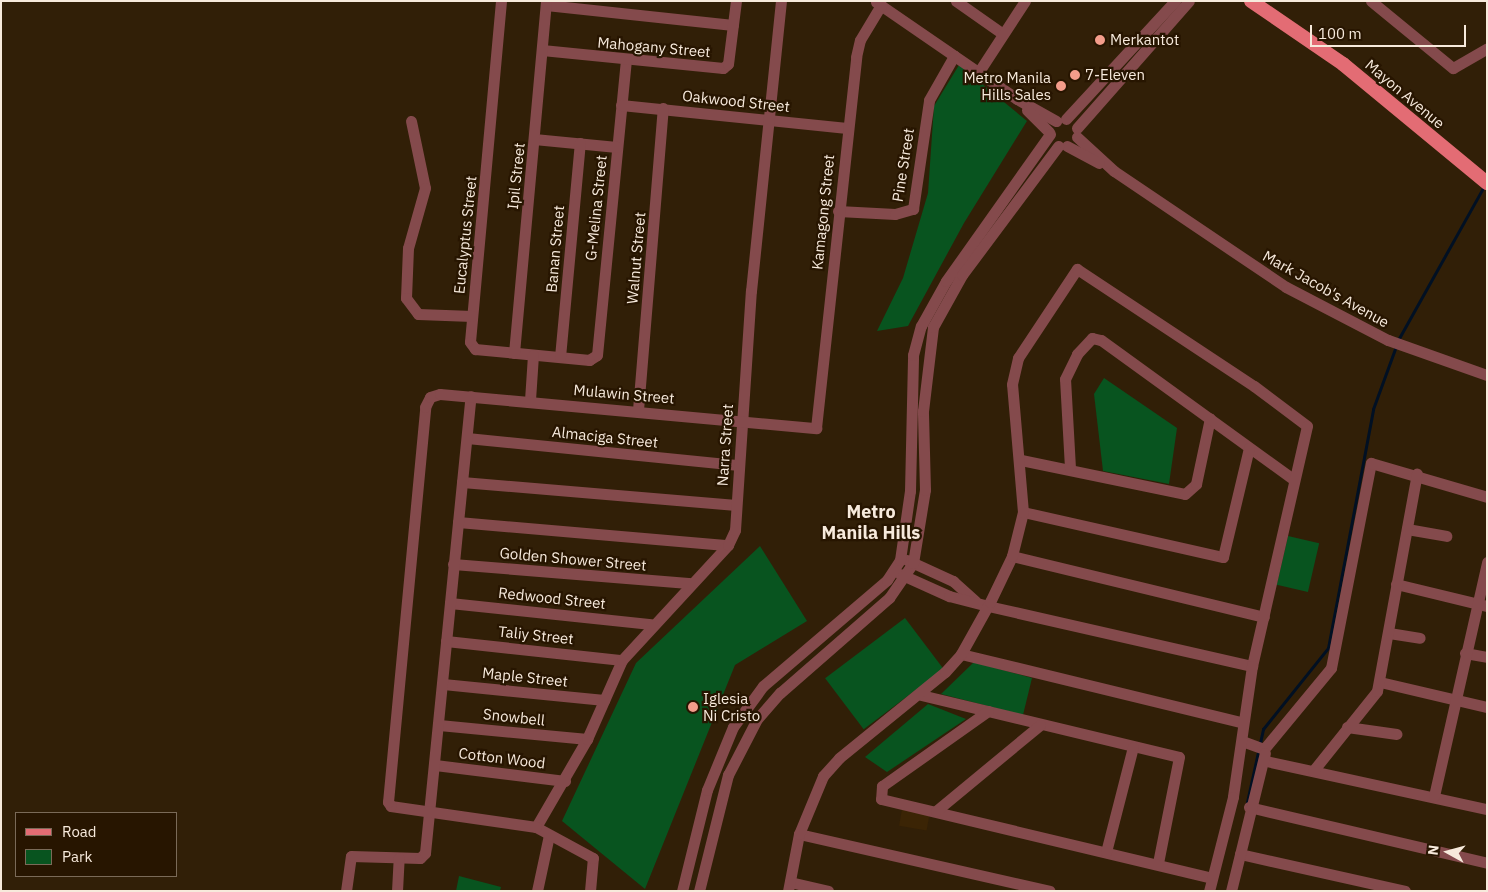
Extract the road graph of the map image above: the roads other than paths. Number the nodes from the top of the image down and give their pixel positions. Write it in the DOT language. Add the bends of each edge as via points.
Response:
graph roads {
  1 [pos="501,1"];
  2 [pos="736,1"];
  3 [pos="781,1"];
  4 [pos="956,1"];
  5 [pos="1025,1"];
  6 [pos="1175,1"];
  7 [pos="1189,1"];
  8 [pos="1251,1"];
  9 [pos="1371,1"];
  10 [pos="546,3"];
  11 [pos="878,3"];
  12 [pos="734,25"];
  13 [pos="1003,34"];
  14 [pos="1487,48"];
  15 [pos="542,50"];
  16 [pos="954,56"];
  17 [pos="626,60"];
  18 [pos="978,73"];
  19 [pos="1017,100"];
  20 [pos="621,104"];
  21 [pos="663,108"];
  22 [pos="769,118"];
  23 [pos="1061,120"];
  24 [pos="411,122"];
  25 [pos="847,128"];
  26 [pos="1050,133"];
  27 [pos="1077,133"];
  28 [pos="534,139"];
  29 [pos="580,143"];
  30 [pos="1062,146"];
  31 [pos="617,147"];
  32 [pos="1114,171"];
  33 [pos="1487,183"];
  34 [pos="838,211"];
  35 [pos="472,316"];
  36 [pos="514,353"];
  37 [pos="533,355"];
  38 [pos="560,357"];
  39 [pos="594,358"];
  40 [pos="1487,376"];
  41 [pos="471,396"];
  42 [pos="530,400"];
  43 [pos="638,410"];
  44 [pos="1210,418"];
  45 [pos="742,420"];
  46 [pos="816,428"];
  47 [pos="467,438"];
  48 [pos="1249,448"];
  49 [pos="1021,460"];
  50 [pos="739,465"];
  51 [pos="1070,468"];
  52 [pos="1417,474"];
  53 [pos="1293,479"];
  54 [pos="462,482"];
  55 [pos="1487,497"];
  56 [pos="736,505"];
  57 [pos="1023,512"];
  58 [pos="458,522"];
  59 [pos="1407,529"];
  60 [pos="1446,536"];
  61 [pos="728,545"];
  62 [pos="1012,556"];
  63 [pos="902,558"];
  64 [pos="1487,562"];
  65 [pos="913,563"];
  66 [pos="453,564"];
  67 [pos="894,571"];
  68 [pos="906,577"];
  69 [pos="691,583"];
  70 [pos="1396,584"];
  71 [pos="975,601"];
  72 [pos="450,603"];
  73 [pos="1481,605"];
  74 [pos="988,606"];
  75 [pos="1264,617"];
  76 [pos="651,624"];
  77 [pos="1389,633"];
  78 [pos="1420,638"];
  79 [pos="446,641"];
  80 [pos="1465,653"];
  81 [pos="962,654"];
  82 [pos="1487,657"];
  83 [pos="622,660"];
  84 [pos="1252,666"];
  85 [pos="1380,682"];
  86 [pos="443,684"];
  87 [pos="921,695"];
  88 [pos="604,700"];
  89 [pos="1455,700"];
  90 [pos="1487,707"];
  91 [pos="988,712"];
  92 [pos="1241,722"];
  93 [pos="439,725"];
  94 [pos="1040,725"];
  95 [pos="1348,727"];
  96 [pos="1397,734"];
  97 [pos="587,739"];
  98 [pos="1242,741"];
  99 [pos="1133,747"];
  100 [pos="1265,755"];
  101 [pos="435,766"];
  102 [pos="1314,770"];
  103 [pos="565,781"];
  104 [pos="1434,796"];
  105 [pos="1249,807"];
  106 [pos="430,809"];
  107 [pos="1487,809"];
  108 [pos="936,811"];
  109 [pos="536,827"];
  110 [pos="799,834"];
  111 [pos="550,835"];
  112 [pos="1106,852"];
  113 [pos="1240,854"];
  114 [pos="399,858"];
  115 [pos="1158,863"];
  116 [pos="1487,863"];
  117 [pos="1212,878"];
  118 [pos="789,886"];
  119 [pos="346,891"];
  120 [pos="397,891"];
  121 [pos="536,891"];
  122 [pos="590,891"];
  123 [pos="682,891"];
  124 [pos="699,891"];
  125 [pos="828,891"];
  126 [pos="1050,891"];
  127 [pos="1209,891"];
  128 [pos="1231,891"];
  129 [pos="1405,891"];
  1 -- 35 [label="street, Eucalyptus Street"];
  2 -- 12 [label="street, Mahogany Street"];
  3 -- 22 [label="street, Narra Street"];
  4 -- 13 [label="street"];
  5 -- 13 [label="street"];
  6 -- 23 [label="street"];
  7 -- 27 [label="street"];
  8 -- 33 [label="main road, Mayon Avenue" via="1343,64"];
  9 -- 14 [label="street" via="1453,68"];
  10 -- 12 [label="street"];
  10 -- 15 [label="street, Ipil Street"];
  11 -- 16 [label="street"];
  11 -- 25 [label="street, Kamagong Street" via="860,40"];
  12 -- 17 [label="street, Mahogany Street" via="728,64 723,68"];
  13 -- 18 [label="street"];
  15 -- 17 [label="street, Mahogany Street"];
  15 -- 28 [label="street, Ipil Street"];
  16 -- 18 [label="street"];
  16 -- 34 [label="street, Pine Street" via="929,100 913,208 895,214"];
  17 -- 20 [label="street, G-Melina Street"];
  18 -- 19 [label="street"];
  19 -- 23 [label="street"];
  19 -- 26 [label="street"];
  20 -- 21 [label="street, Oakwood Street"];
  20 -- 31 [label="street, G-Melina Street"];
  21 -- 22 [label="street, Oakwood Street"];
  21 -- 43 [label="street, Walnut Street"];
  22 -- 25 [label="street, Oakwood Street"];
  22 -- 45 [label="street, Narra Street"];
  23 -- 26 [label="street"];
  23 -- 27 [label="street, Mark Jacob's Avenue"];
  24 -- 35 [label="street" via="425,188 408,248 406,298 418,314"];
  25 -- 34 [label="street, Kamagong Street"];
  26 -- 30 [label="street"];
  26 -- 63 [label="street" via="946,281 921,326 914,356 910,491"];
  27 -- 30 [label="street"];
  27 -- 32 [label="street, Mark Jacob's Avenue"];
  28 -- 29 [label="street"];
  28 -- 36 [label="street, Ipil Street"];
  29 -- 31 [label="street"];
  29 -- 38 [label="street, Banan Street"];
  30 -- 32 [label="street, Mark Jacob's Avenue"];
  30 -- 65 [label="street" via="962,274 933,327 923,411 925,490"];
  31 -- 39 [label="street, G-Melina Street"];
  32 -- 40 [label="street, Mark Jacob's Avenue" via="1286,287 1388,340"];
  34 -- 46 [label="street, Kamagong Street"];
  35 -- 36 [label="street, Eucalyptus Street" via="472,348"];
  36 -- 37 [label="street, Eucalyptus Street"];
  37 -- 38 [label="street, Eucalyptus Street"];
  37 -- 42 [label="street"];
  38 -- 39 [label="street, Eucalyptus Street"];
  41 -- 42 [label="street, Mulawin Street"];
  41 -- 47 [label="street"];
  41 -- 106 [label="street, Mulawin Street" via="440,394 430,397 422,434 388,802 391,806"];
  42 -- 43 [label="street, Mulawin Street"];
  43 -- 45 [label="street, Mulawin Street"];
  44 -- 48 [label="street"];
  44 -- 51 [label="street" via="1196,484 1185,494"];
  44 -- 51 [label="street" via="1101,340 1092,338 1077,354 1064,379"];
  45 -- 46 [label="street, Mulawin Street"];
  45 -- 50 [label="street, Narra Street"];
  47 -- 50 [label="street, Almaciga Street"];
  47 -- 54 [label="street"];
  48 -- 53 [label="street"];
  48 -- 57 [label="street" via="1223,557"];
  49 -- 51 [label="street"];
  49 -- 53 [label="street" via="1012,384 1018,358 1073,272 1081,269 1307,426"];
  49 -- 57 [label="street"];
  50 -- 56 [label="street, Narra Street"];
  52 -- 55 [label="street"];
  52 -- 59 [label="street"];
  52 -- 100 [label="street" via="1376,462 1368,467 1337,651 1331,668"];
  53 -- 75 [label="street"];
  54 -- 56 [label="street"];
  54 -- 58 [label="street"];
  56 -- 61 [label="street, Narra Street" via="734,530"];
  57 -- 62 [label="street"];
  58 -- 61 [label="street"];
  58 -- 66 [label="street"];
  59 -- 60 [label="street"];
  59 -- 70 [label="street"];
  61 -- 69 [label="street, Narra Street"];
  62 -- 74 [label="street"];
  62 -- 75 [label="street"];
  63 -- 65 [label="street"];
  63 -- 67 [label="street"];
  64 -- 73 [label="street"];
  65 -- 68 [label="street"];
  65 -- 71 [label="street" via="953,581"];
  66 -- 69 [label="street, Golden Shower Street"];
  66 -- 72 [label="street"];
  67 -- 68 [label="street"];
  67 -- 123 [label="street" via="763,686 733,727 707,790"];
  68 -- 71 [label="street" via="949,596"];
  68 -- 124 [label="street" via="889,598 780,693 758,718 728,775"];
  69 -- 76 [label="street, Narra Street"];
  70 -- 73 [label="street"];
  70 -- 77 [label="street"];
  71 -- 74 [label="street"];
  72 -- 76 [label="street, Redwood Street"];
  72 -- 79 [label="street"];
  73 -- 80 [label="street"];
  74 -- 81 [label="street"];
  74 -- 84 [label="street"];
  75 -- 84 [label="street"];
  76 -- 83 [label="street, Narra Street"];
  77 -- 78 [label="street"];
  77 -- 85 [label="street"];
  79 -- 83 [label="street, Taliy Street"];
  79 -- 86 [label="street"];
  80 -- 82 [label="street"];
  80 -- 89 [label="street"];
  81 -- 87 [label="street"];
  81 -- 92 [label="street"];
  83 -- 88 [label="street, Narra Street"];
  84 -- 92 [label="street"];
  85 -- 89 [label="street"];
  85 -- 95 [label="street" via="1377,691"];
  86 -- 88 [label="street, Maple Street"];
  86 -- 93 [label="street"];
  87 -- 91 [label="street"];
  87 -- 110 [label="street" via="829,767 811,798"];
  88 -- 97 [label="street, Narra Street"];
  89 -- 90 [label="street"];
  89 -- 104 [label="street"];
  91 -- 94 [label="street"];
  91 -- 108 [label="street" via="880,789 884,800"];
  92 -- 98 [label="street"];
  93 -- 97 [label="street, Snowbell"];
  93 -- 101 [label="street"];
  94 -- 99 [label="street"];
  94 -- 108 [label="street"];
  95 -- 96 [label="street"];
  95 -- 102 [label="street"];
  97 -- 103 [label="street, Narra Street"];
  98 -- 100 [label="street"];
  98 -- 117 [label="street" via="1233,797"];
  99 -- 112 [label="street"];
  99 -- 115 [label="street" via="1179,757"];
  100 -- 102 [label="street"];
  100 -- 105 [label="street"];
  101 -- 103 [label="street, Cotton Wood"];
  101 -- 106 [label="street"];
  102 -- 104 [label="street"];
  103 -- 109 [label="street, Narra Street"];
  104 -- 107 [label="street"];
  105 -- 113 [label="street"];
  105 -- 116 [label="street"];
  106 -- 109 [label="street"];
  106 -- 114 [label="street" via="424,856"];
  108 -- 112 [label="street"];
  109 -- 111 [label="street"];
  110 -- 118 [label="street"];
  110 -- 126 [label="street"];
  111 -- 121 [label="street"];
  111 -- 122 [label="street" via="593,858"];
  112 -- 115 [label="street"];
  113 -- 128 [label="street"];
  113 -- 129 [label="street"];
  114 -- 119 [label="street" via="351,856"];
  114 -- 120 [label="street"];
  115 -- 117 [label="street"];
  117 -- 127 [label="street"];
  118 -- 125 [label="street"];
}
